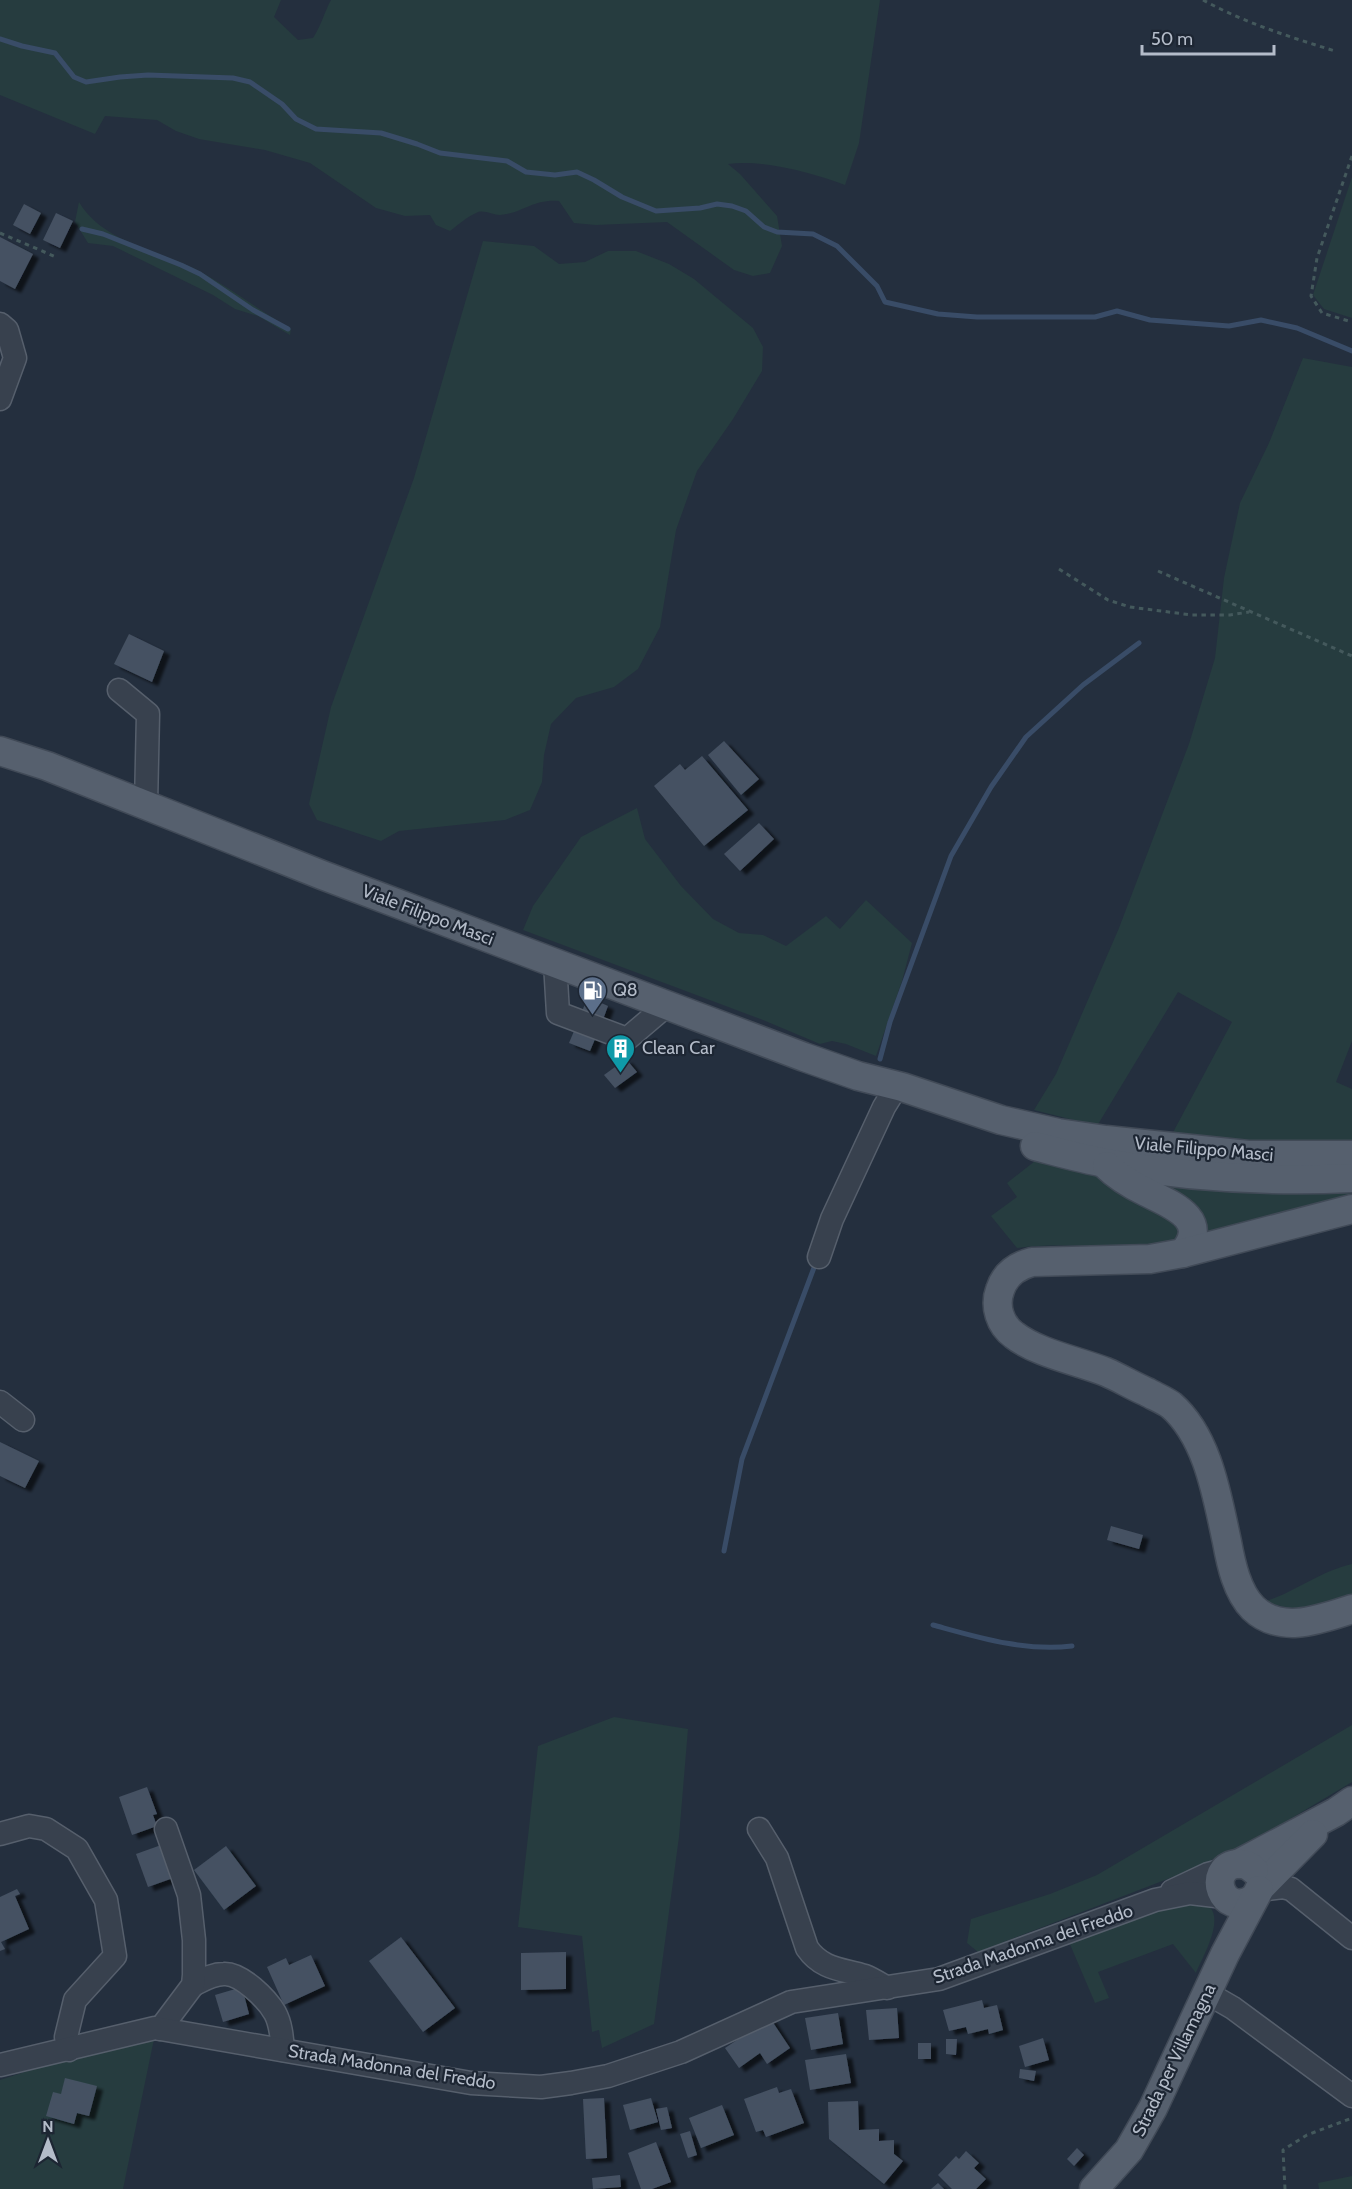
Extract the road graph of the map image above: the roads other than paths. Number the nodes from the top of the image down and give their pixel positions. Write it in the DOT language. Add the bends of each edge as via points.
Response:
graph roads {
  1 [pos="0,324"];
  2 [pos="0,399"];
  3 [pos="119,690"];
  4 [pos="0,751"];
  5 [pos="146,805"];
  6 [pos="555,963"];
  7 [pos="667,1005"];
  8 [pos="895,1090"];
  9 [pos="1058,1132"];
  10 [pos="1352,1155"];
  11 [pos="1104,1163"];
  12 [pos="1352,1178"];
  13 [pos="1352,1209"];
  14 [pos="1183,1253"];
  15 [pos="819,1257"];
  16 [pos="0,1402"];
  17 [pos="23,1420"];
  18 [pos="1352,1609"];
  19 [pos="1344,1806"];
  20 [pos="166,1829"];
  21 [pos="759,1829"];
  22 [pos="0,1834"];
  23 [pos="1276,1856"];
  24 [pos="1232,1866"];
  25 [pos="1245,1895"];
  26 [pos="1155,1900"];
  27 [pos="1352,1938"];
  28 [pos="194,1985"];
  29 [pos="886,1988"];
  30 [pos="1207,1993"];
  31 [pos="160,2029"];
  32 [pos="69,2050"];
  33 [pos="283,2050"];
  34 [pos="0,2065"];
  35 [pos="1352,2096"];
  36 [pos="1094,2189"];
  1 -- 2 [label="street" via="7,330 15,358"];
  3 -- 5 [label="street" via="148,714"];
  4 -- 5 [label="main road, Viale Filippo Masci"];
  5 -- 6 [label="main road, Viale Filippo Masci"];
  6 -- 7 [label="main road, Viale Filippo Masci"];
  6 -- 7 [label="street" via="558,1014 627,1040"];
  7 -- 8 [label="main road, Viale Filippo Masci"];
  8 -- 9 [label="main road, Viale Filippo Masci"];
  8 -- 11 [label="main road, Viale Filippo Masci" via="936,1115 996,1136"];
  8 -- 15 [label="street" via="832,1220"];
  9 -- 10 [label="main road, Viale Filippo Masci" via="1248,1155"];
  9 -- 11 [label="main road, Viale Filippo Masci" via="1082,1144"];
  11 -- 12 [label="main road, Viale Filippo Masci" via="1245,1178"];
  11 -- 14 [label="main road" via="1116,1175 1185,1213 1192,1235"];
  13 -- 14 [label="main road"];
  14 -- 18 [label="main road" via="1150,1259 1023,1264 1000,1287 1001,1319 1019,1338 1108,1373 1170,1404 1187,1423 1211,1476 1231,1564 1252,1607 1280,1623 1322,1619"];
  16 -- 17 [label="street"];
  19 -- 23 [label="main road, Strada Madonna del Freddo"];
  20 -- 28 [label="street" via="189,1895"];
  21 -- 29 [label="street" via="777,1858 814,1959 829,1968 868,1977"];
  22 -- 32 [label="street" via="29,1826 46,1829 77,1849 106,1900 115,1956 75,2000 66,2037"];
  23 -- 24 [label="main road, Strada Madonna del Freddo"];
  23 -- 25 [label="main road, Strada Madonna del Freddo"];
  24 -- 25 [label="main road, Strada per Villamagna" via="1220,1879 1220,1886"];
  24 -- 26 [label="street, Strada Madonna del Freddo"];
  25 -- 26 [label="street, Strada Madonna del Freddo" via="1190,1893"];
  25 -- 27 [label="street" via="1292,1888"];
  25 -- 30 [label="main road, Strada per Villamagna" via="1230,1917 1225,1954"];
  26 -- 29 [label="street, Strada Madonna del Freddo" via="939,1979"];
  28 -- 31 [label="street"];
  28 -- 33 [label="street" via="224,1974 232,1974 248,1984 275,2013"];
  29 -- 33 [label="street, Strada Madonna del Freddo" via="791,2002 681,2052 608,2076 541,2086 471,2083"];
  30 -- 35 [label="street"];
  30 -- 36 [label="main road, Strada per Villamagna" via="1134,2142"];
  31 -- 32 [label="street, Strada Madonna del Freddo"];
  31 -- 33 [label="street, Strada Madonna del Freddo"];
  32 -- 34 [label="street, Strada Madonna del Freddo"];
}
